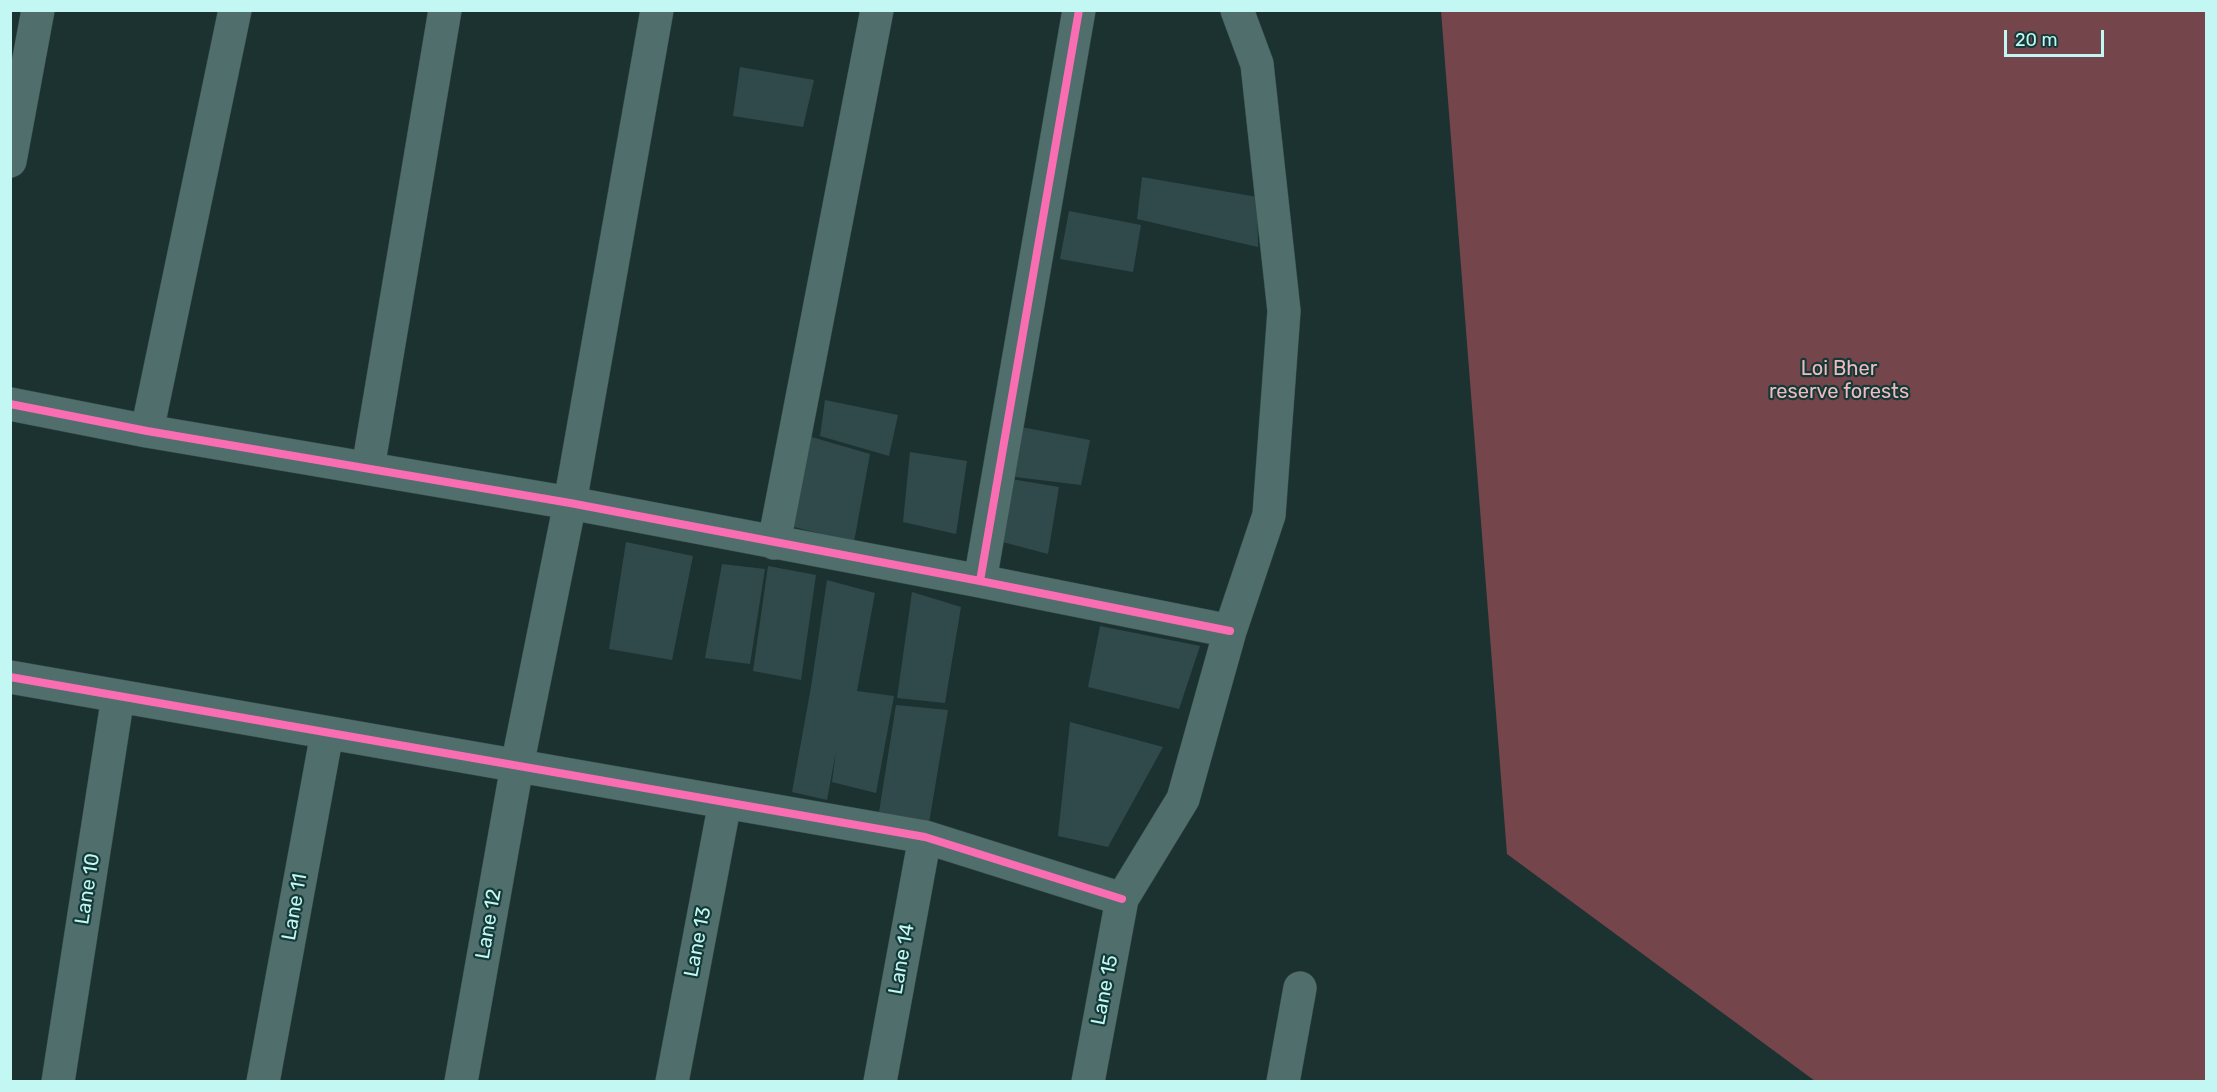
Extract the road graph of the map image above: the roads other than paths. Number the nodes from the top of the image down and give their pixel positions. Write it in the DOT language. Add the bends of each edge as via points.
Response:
graph roads {
  1 [pos="38,10"];
  2 [pos="235,10"];
  3 [pos="446,10"];
  4 [pos="657,10"];
  5 [pos="877,10"];
  6 [pos="1079,10"];
  7 [pos="1237,10"];
  8 [pos="10,161"];
  9 [pos="10,404"];
  10 [pos="147,431"];
  11 [pos="368,468"];
  12 [pos="570,503"];
  13 [pos="774,543"];
  14 [pos="980,581"];
  15 [pos="1230,631"];
  16 [pos="10,677"];
  17 [pos="118,696"];
  18 [pos="327,733"];
  19 [pos="517,766"];
  20 [pos="725,802"];
  21 [pos="925,837"];
  22 [pos="1122,899"];
  23 [pos="1300,988"];
  24 [pos="58,1082"];
  25 [pos="263,1082"];
  26 [pos="461,1082"];
  27 [pos="672,1082"];
  28 [pos="880,1082"];
  29 [pos="1088,1082"];
  30 [pos="1283,1082"];
  1 -- 8 [label="street"];
  2 -- 10 [label="street"];
  3 -- 11 [label="street"];
  4 -- 12 [label="street, Lane 12"];
  5 -- 13 [label="street"];
  6 -- 14 [label="street"];
  7 -- 15 [label="street" via="1257,64 1284,311 1269,515"];
  9 -- 10 [label="street"];
  10 -- 11 [label="street"];
  11 -- 12 [label="street"];
  12 -- 13 [label="street"];
  12 -- 19 [label="street, Lane 12"];
  13 -- 14 [label="street"];
  14 -- 15 [label="street"];
  15 -- 22 [label="street" via="1183,799"];
  16 -- 17 [label="street"];
  17 -- 18 [label="street"];
  17 -- 24 [label="street, Lane 10"];
  18 -- 19 [label="street"];
  18 -- 25 [label="street, Lane 11"];
  19 -- 20 [label="street"];
  19 -- 26 [label="street, Lane 12"];
  20 -- 21 [label="street"];
  20 -- 27 [label="street, Lane 13"];
  21 -- 22 [label="street"];
  21 -- 28 [label="street, Lane 14"];
  22 -- 29 [label="street, Lane 15"];
  23 -- 30 [label="street"];
}
